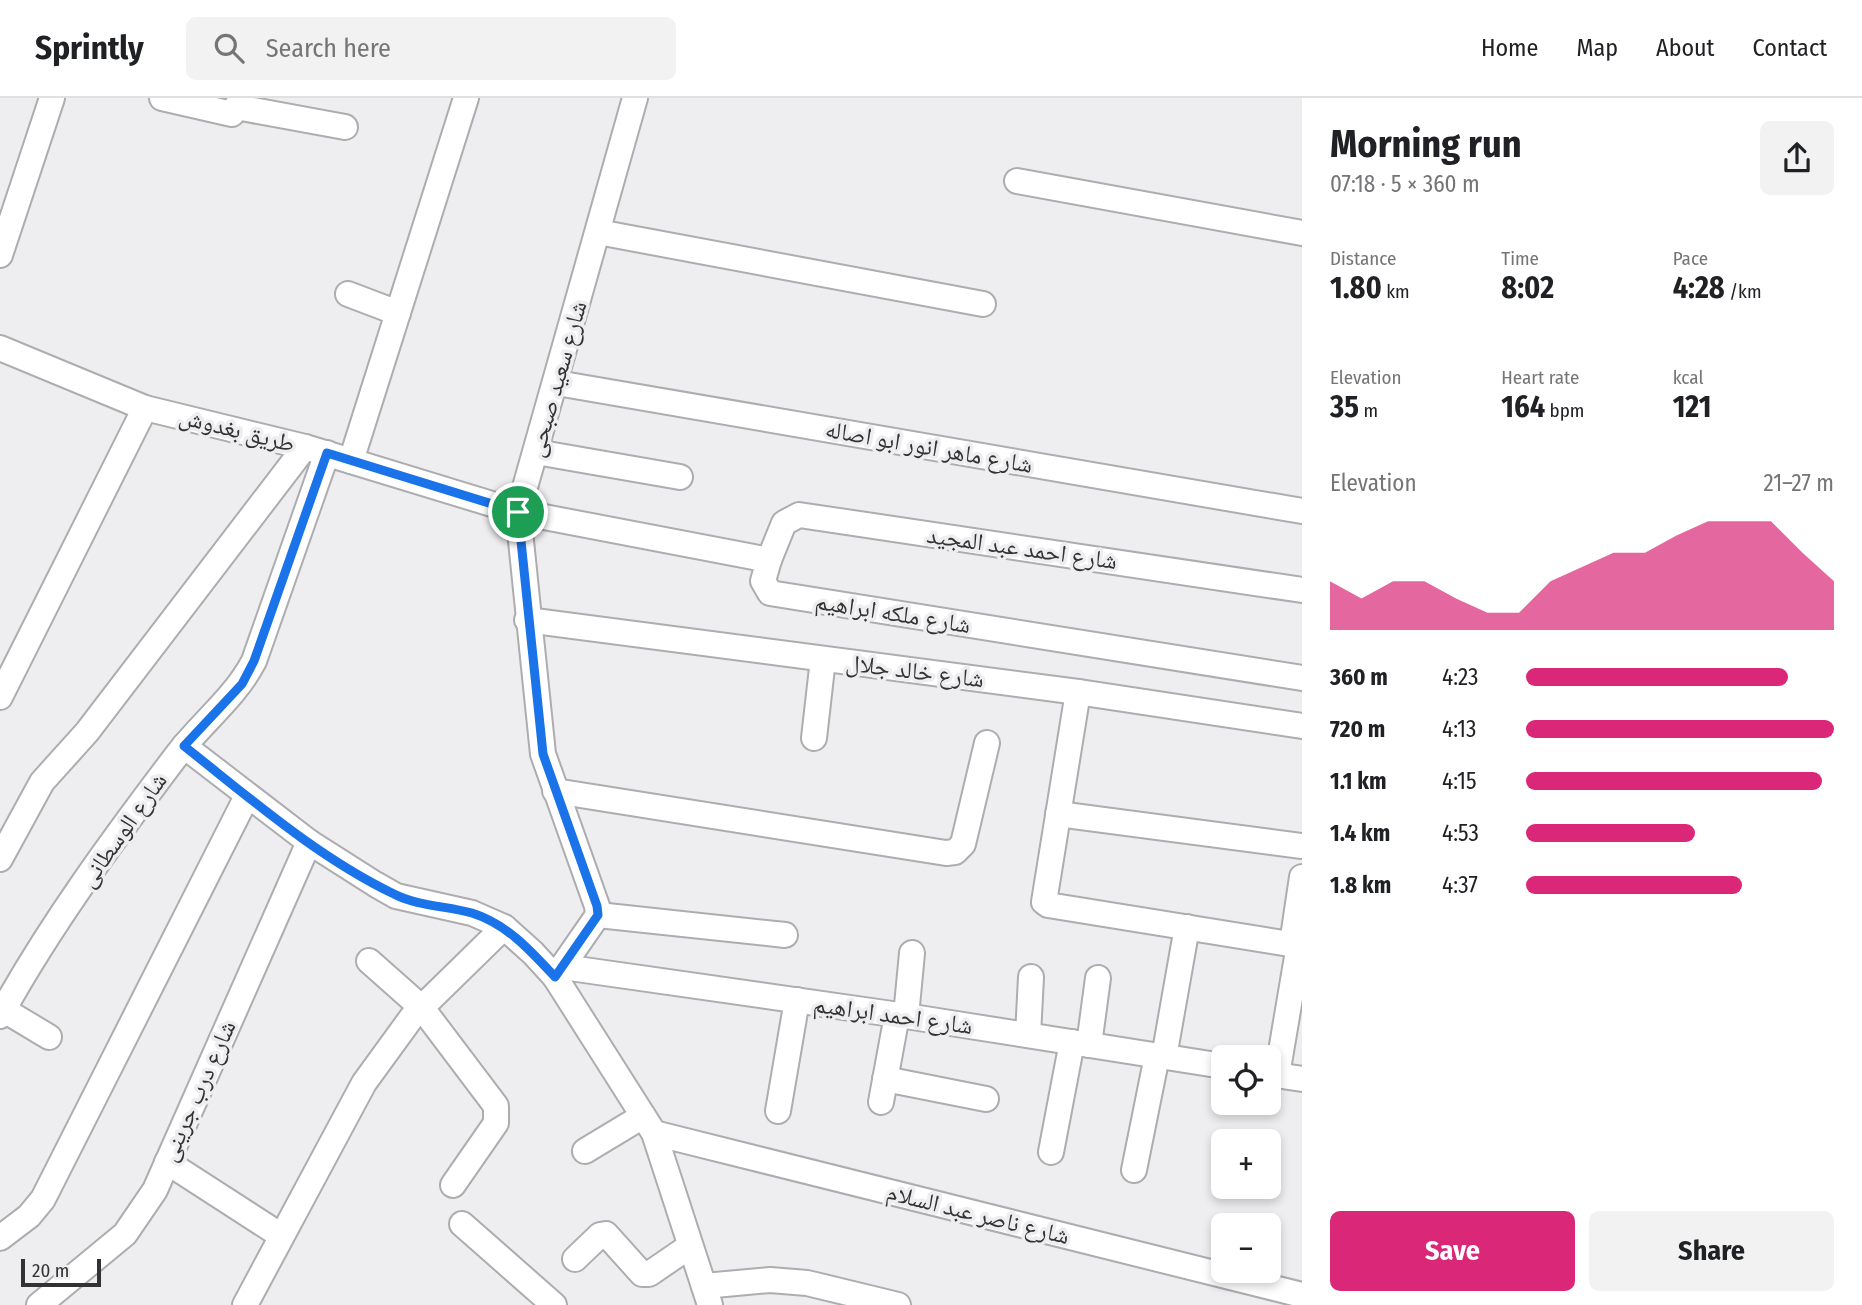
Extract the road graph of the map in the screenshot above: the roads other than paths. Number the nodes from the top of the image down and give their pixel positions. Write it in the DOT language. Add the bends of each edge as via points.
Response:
graph roads {
  1 [pos="52,98"];
  2 [pos="162,98"];
  3 [pos="466,98"];
  4 [pos="635,98"];
  5 [pos="345,127"];
  6 [pos="1017,181"];
  7 [pos="598,232"];
  8 [pos="1302,233"];
  9 [pos="0,255"];
  10 [pos="348,295"];
  11 [pos="983,304"];
  12 [pos="398,313"];
  13 [pos="0,348"];
  14 [pos="557,383"];
  15 [pos="145,408"];
  16 [pos="316,450"];
  17 [pos="536,452"];
  18 [pos="351,461"];
  19 [pos="680,477"];
  20 [pos="1302,511"];
  21 [pos="518,512"];
  22 [pos="769,560"];
  23 [pos="1302,590"];
  24 [pos="527,620"];
  25 [pos="823,659"];
  26 [pos="1302,678"];
  27 [pos="1078,692"];
  28 [pos="0,697"];
  29 [pos="1302,726"];
  30 [pos="814,738"];
  31 [pos="987,743"];
  32 [pos="184,746"];
  33 [pos="555,791"];
  34 [pos="247,796"];
  35 [pos="1058,814"];
  36 [pos="309,842"];
  37 [pos="1302,846"];
  38 [pos="0,859"];
  39 [pos="1302,877"];
  40 [pos="598,915"];
  41 [pos="504,927"];
  42 [pos="1187,927"];
  43 [pos="785,935"];
  44 [pos="1298,945"];
  45 [pos="912,953"];
  46 [pos="369,961"];
  47 [pos="559,972"];
  48 [pos="1031,978"];
  49 [pos="1098,978"];
  50 [pos="797,1000"];
  51 [pos="3,1005"];
  52 [pos="422,1008"];
  53 [pos="901,1015"];
  54 [pos="1028,1035"];
  55 [pos="49,1037"];
  56 [pos="1080,1044"];
  57 [pos="1279,1045"];
  58 [pos="1160,1056"];
  59 [pos="1211,1064"];
  60 [pos="1281,1075"];
  61 [pos="1302,1079"];
  62 [pos="986,1099"];
  63 [pos="778,1111"];
  64 [pos="648,1124"];
  65 [pos="585,1151"];
  66 [pos="1051,1152"];
  67 [pos="167,1163"];
  68 [pos="1134,1170"];
  69 [pos="453,1185"];
  70 [pos="462,1224"];
  71 [pos="280,1236"];
  72 [pos="0,1238"];
  73 [pos="691,1246"];
  74 [pos="575,1259"];
  75 [pos="1302,1295"];
  76 [pos="707,1296"];
  77 [pos="825,1296"];
  78 [pos="39,1305"];
  79 [pos="244,1305"];
  80 [pos="554,1305"];
  81 [pos="898,1305"];
  1 -- 9 [label="street"];
  2 -- 5 [label="street" via="232,114 236,107"];
  3 -- 12 [label="street"];
  4 -- 7 [label="street, شارع سعيد صبحى"];
  6 -- 8 [label="street"];
  7 -- 11 [label="street"];
  7 -- 14 [label="street, شارع سعيد صبحى"];
  10 -- 12 [label="street"];
  12 -- 18 [label="street"];
  13 -- 15 [label="street, طريق بغدوش"];
  14 -- 17 [label="street, شارع سعيد صبحى"];
  14 -- 20 [label="street, شارع ماهر انور ابو اصاله"];
  15 -- 16 [label="street, طريق بغدوش"];
  15 -- 28 [label="street"];
  16 -- 18 [label="street, طريق بغدوش"];
  16 -- 32 [label="street, شارع الوسطانى" via="254,661 236,691"];
  16 -- 38 [label="street" via="42,782"];
  17 -- 19 [label="street"];
  17 -- 21 [label="street, شارع سعيد صبحى"];
  18 -- 21 [label="street, طريق بغدوش"];
  21 -- 22 [label="street"];
  21 -- 24 [label="street, شارع سعيد صبحى"];
  22 -- 23 [label="street, شارع احمد عبد المجيد" via="785,523 799,515"];
  22 -- 26 [label="street, شارع ملكه ابراهيم" via="763,581 771,593"];
  24 -- 25 [label="street, شارع خالد جلال"];
  24 -- 33 [label="street, شارع سعيد صبحى" via="543,754"];
  25 -- 27 [label="street, شارع خالد جلال"];
  25 -- 30 [label="street"];
  27 -- 29 [label="street, شارع خالد جلال"];
  27 -- 35 [label="street"];
  31 -- 33 [label="street" via="963,844 955,852"];
  32 -- 34 [label="street"];
  32 -- 51 [label="street, شارع الوسطانى"];
  33 -- 40 [label="street, شارع سعيد صبحى"];
  34 -- 36 [label="street"];
  34 -- 72 [label="street" via="43,1199"];
  35 -- 37 [label="street"];
  35 -- 42 [label="street" via="1043,896 1048,905"];
  36 -- 41 [label="street" via="396,896 472,914"];
  36 -- 67 [label="street, شارع درب جرينى"];
  39 -- 44 [label="street"];
  40 -- 43 [label="street"];
  40 -- 47 [label="street"];
  41 -- 47 [label="street"];
  41 -- 52 [label="street"];
  42 -- 44 [label="street"];
  42 -- 58 [label="street"];
  44 -- 57 [label="street"];
  45 -- 53 [label="street"];
  46 -- 52 [label="street"];
  47 -- 50 [label="street, شارع احمد ابراهيم"];
  47 -- 64 [label="street"];
  48 -- 54 [label="street"];
  49 -- 56 [label="street"];
  50 -- 53 [label="street, شارع احمد ابراهيم"];
  50 -- 63 [label="street"];
  51 -- 55 [label="street"];
  52 -- 69 [label="street" via="498,1112 496,1123"];
  52 -- 71 [label="street" via="364,1083"];
  53 -- 54 [label="street, شارع احمد ابراهيم"];
  53 -- 62 [label="street" via="883,1091"];
  54 -- 56 [label="street, شارع احمد ابراهيم"];
  56 -- 58 [label="street, شارع احمد ابراهيم"];
  56 -- 66 [label="street"];
  58 -- 59 [label="street, شارع احمد ابراهيم"];
  58 -- 68 [label="street"];
  60 -- 61 [label="street"];
  64 -- 65 [label="street"];
  64 -- 73 [label="street"];
  64 -- 75 [label="street, شارع ناصر عبد السلام"];
  67 -- 71 [label="street"];
  67 -- 78 [label="street, شارع درب جرينى" via="125,1234"];
  70 -- 80 [label="street"];
  71 -- 79 [label="street"];
  73 -- 74 [label="street" via="649,1274 642,1274 606,1234"];
  73 -- 76 [label="street"];
  76 -- 77 [label="street" via="770,1280"];
  77 -- 81 [label="street"];
}
